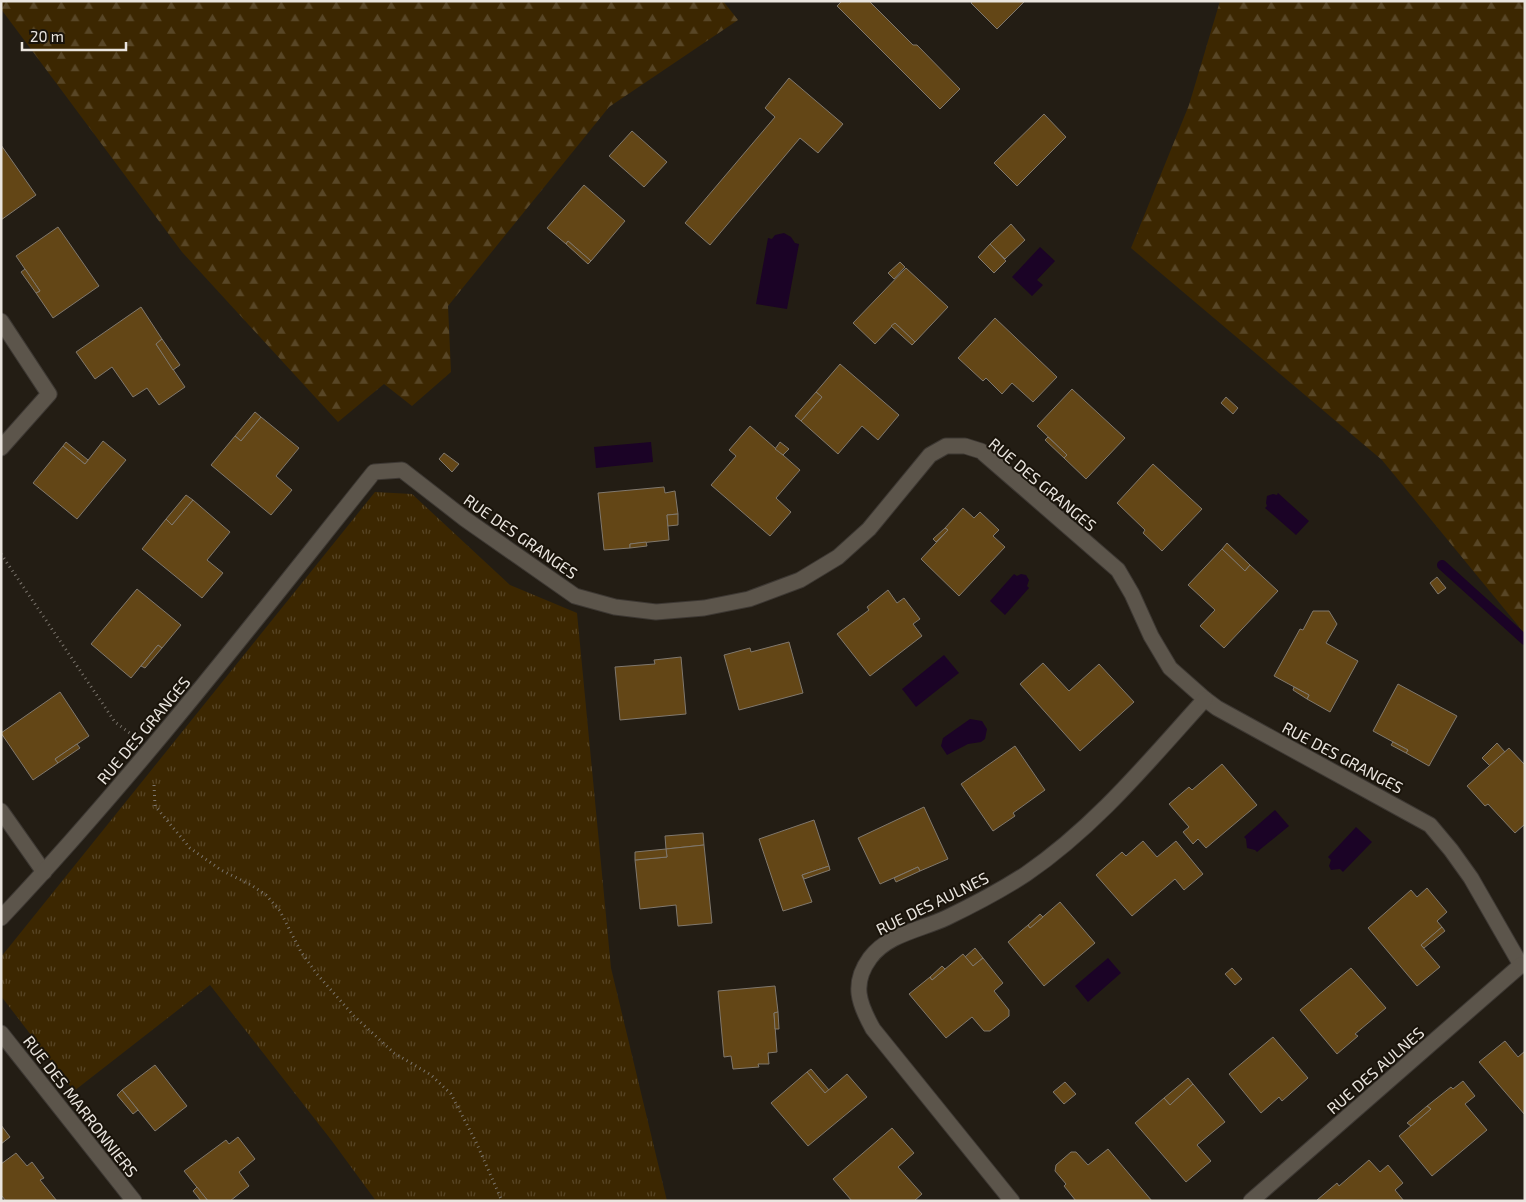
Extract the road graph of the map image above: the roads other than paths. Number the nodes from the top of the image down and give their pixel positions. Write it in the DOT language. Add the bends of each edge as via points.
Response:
graph roads {
  1 [pos="1,321"];
  2 [pos="1,448"];
  3 [pos="1205,699"];
  4 [pos="1,811"];
  5 [pos="44,872"];
  6 [pos="1,918"];
  7 [pos="1523,966"];
  8 [pos="1,1033"];
  9 [pos="134,1201"];
  10 [pos="1012,1201"];
  11 [pos="1252,1201"];
  1 -- 2 [label="street" via="49,394"];
  3 -- 5 [label="street, RUE DES GRANGES" via="1170,668 1118,570 981,451 965,446 946,446 930,455 869,529 838,557 800,580 749,599 704,608 656,612 615,607 575,596 464,519 402,470 374,472 217,669"];
  3 -- 7 [label="street, RUE DES GRANGES" via="1430,825 1472,878"];
  3 -- 10 [label="street, RUE DES AULNES" via="1115,800 1064,847 984,899 881,946 869,959 863,973 858,988 862,1008 873,1029"];
  4 -- 5 [label="street"];
  5 -- 6 [label="street, RUE DES GRANGES"];
  7 -- 11 [label="street, RUE DES AULNES"];
  8 -- 9 [label="street, RUE DES MARRONNIERS"];
}
